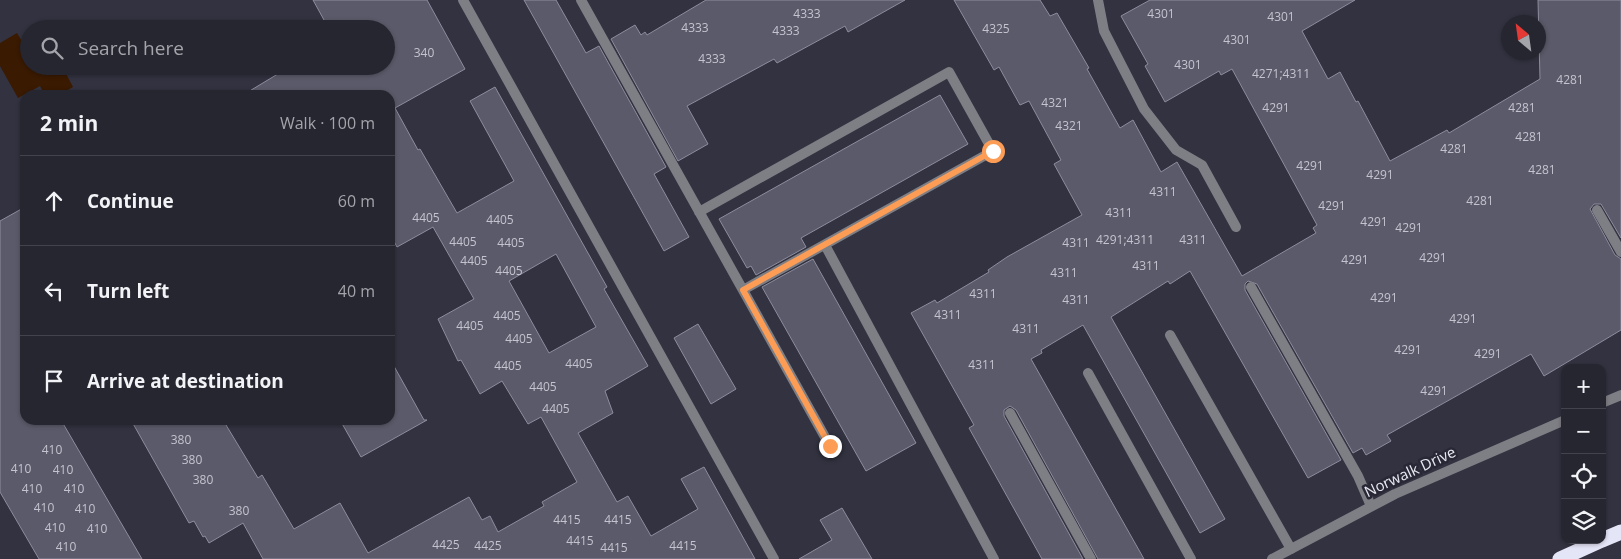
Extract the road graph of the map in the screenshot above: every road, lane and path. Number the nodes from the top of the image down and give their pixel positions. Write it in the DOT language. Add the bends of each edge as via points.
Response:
graph roads {
  1 [pos="463,0"];
  2 [pos="581,0"];
  3 [pos="1098,0"];
  4 [pos="1598,210"];
  5 [pos="699,212"];
  6 [pos="1236,227"];
  7 [pos="825,244"];
  8 [pos="1621,252"];
  9 [pos="1251,286"];
  10 [pos="743,290"];
  11 [pos="1170,335"];
  12 [pos="1088,373"];
  13 [pos="1621,395"];
  14 [pos="1606,401"];
  15 [pos="1010,413"];
  16 [pos="1561,422"];
  17 [pos="830,446"];
  18 [pos="1371,506"];
  19 [pos="1621,532"];
  20 [pos="1606,538"];
  21 [pos="1593,544"];
  22 [pos="1291,549"];
  23 [pos="774,559"];
  24 [pos="994,559"];
  25 [pos="1091,559"];
  26 [pos="1191,559"];
  27 [pos="1272,559"];
  28 [pos="1560,559"];
  1 -- 23 [label="street"];
  2 -- 5 [label="street"];
  3 -- 6 [label="street" via="1104,31 1144,109 1176,150 1202,165"];
  4 -- 8 [label="street"];
  5 -- 7 [label="street" via="948,72 993,151"];
  5 -- 10 [label="street"];
  7 -- 10 [label="street"];
  7 -- 24 [label="street"];
  9 -- 18 [label="street" via="1358,476"];
  10 -- 17 [label="street"];
  11 -- 22 [label="street"];
  12 -- 26 [label="street"];
  13 -- 14 [label="street"];
  15 -- 25 [label="street"];
  16 -- 18 [label="street, Norwalk Drive"];
  18 -- 22 [label="street, Norwalk Drive"];
  19 -- 20 [label="highway"];
  21 -- 28 [label="highway"];
  22 -- 27 [label="street, Norwalk Drive"];
}
